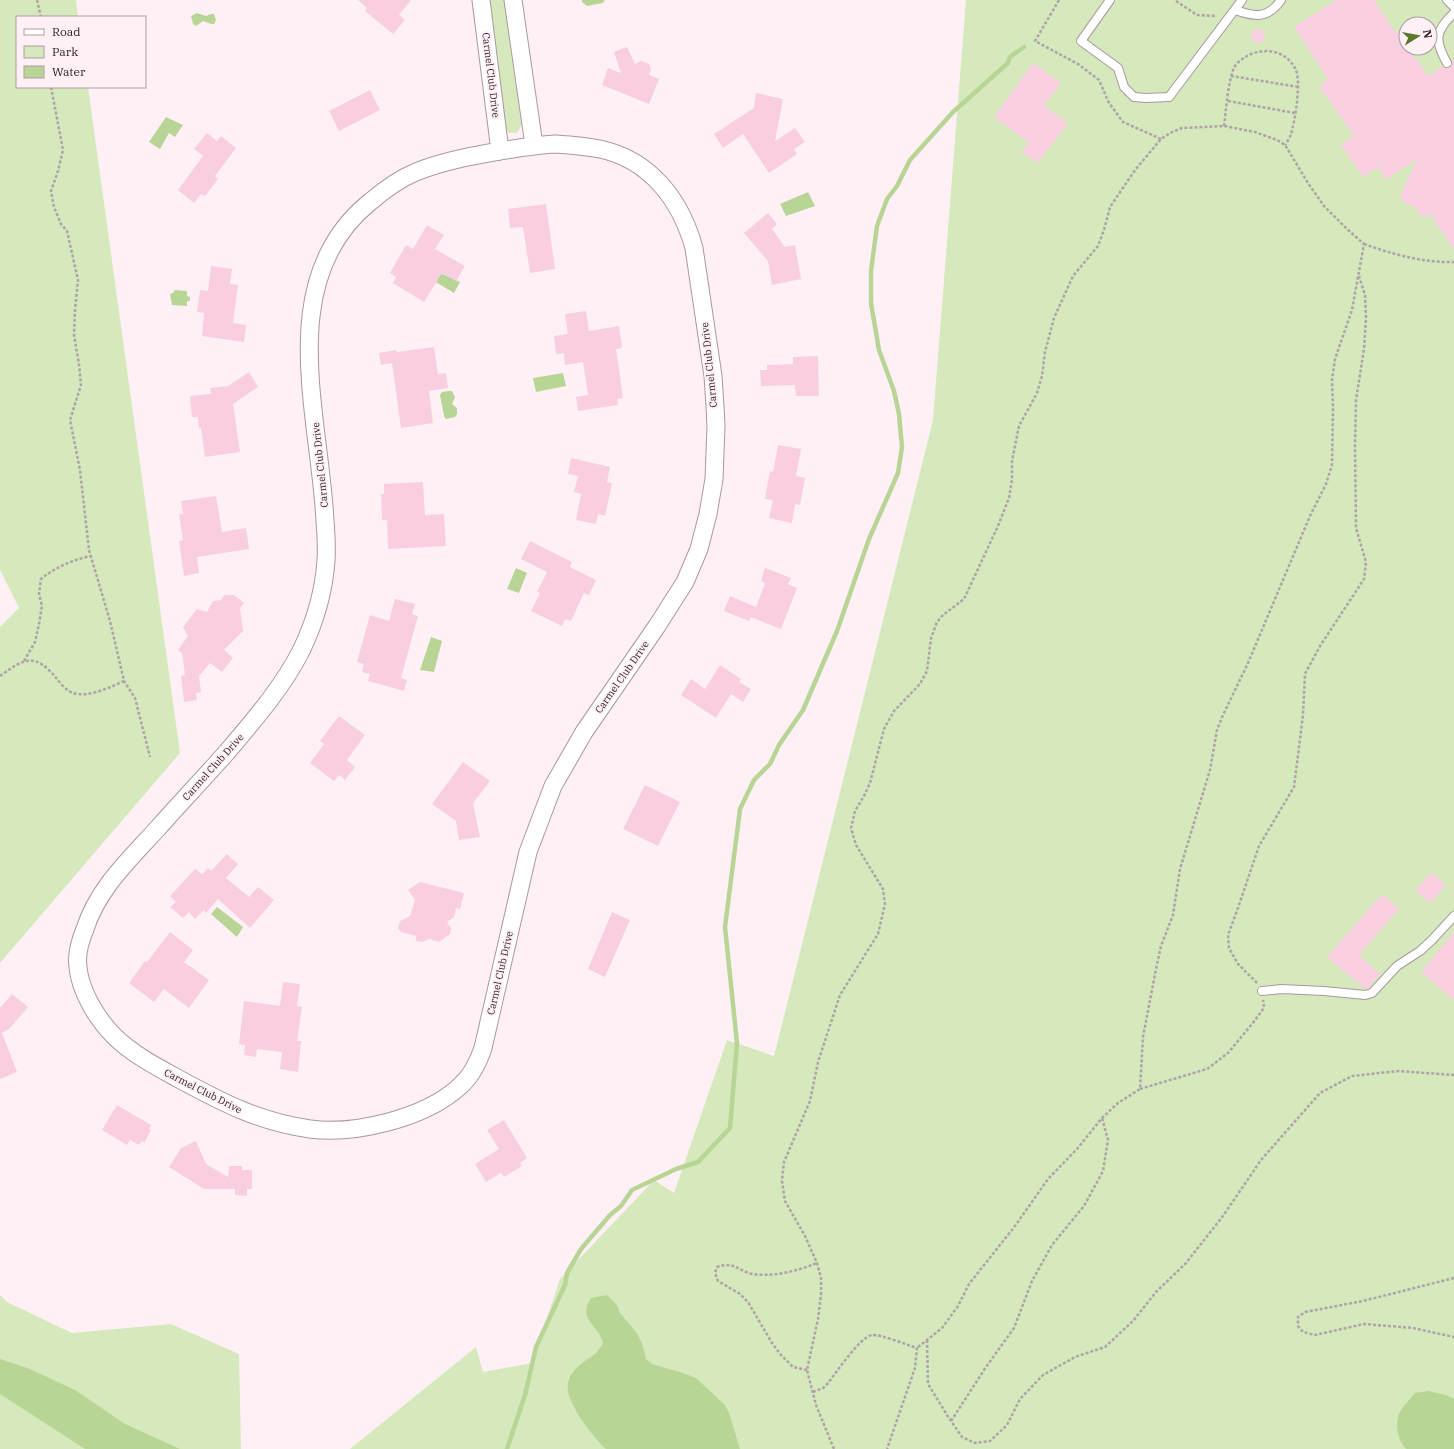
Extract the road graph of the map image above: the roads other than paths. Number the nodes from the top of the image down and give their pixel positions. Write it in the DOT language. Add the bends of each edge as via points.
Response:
graph roads {
  1 [pos="481,0"];
  2 [pos="513,0"];
  3 [pos="1110,0"];
  4 [pos="1242,0"];
  5 [pos="1281,0"];
  6 [pos="1447,0"];
  7 [pos="1454,7"];
  8 [pos="1235,10"];
  9 [pos="1454,13"];
  10 [pos="1447,63"];
  11 [pos="534,145"];
  12 [pos="500,151"];
  13 [pos="1454,916"];
  14 [pos="1262,991"];
  1 -- 12 [label="street, Carmel Club Drive"];
  2 -- 11 [label="street"];
  3 -- 8 [label="lane" via="1081,41 1118,68 1124,87 1134,97 1146,98 1169,97"];
  4 -- 8 [label="lane"];
  5 -- 8 [label="lane" via="1274,10 1262,15"];
  6 -- 7 [label="lane"];
  9 -- 10 [label="lane" via="1440,28 1438,38 1440,51"];
  11 -- 12 [label="street, Carmel Club Drive"];
  11 -- 12 [label="street, Carmel Club Drive" via="576,145 601,149 638,165 667,190 690,234 713,376 716,426 714,479 699,549 685,582 584,732 553,786 528,852 483,1048 472,1073 460,1086 427,1108 386,1122 355,1129 326,1131 274,1122 242,1112 213,1098 139,1056 114,1036 98,1017 81,984 78,969 79,945 99,897 117,873 227,752 283,683 314,622 322,591 327,545 324,496 309,372 309,333 313,295 332,247 344,227 363,207 414,172 474,155"];
  13 -- 14 [label="lane" via="1420,951 1397,966 1372,993 1365,995 1324,990"];
}
